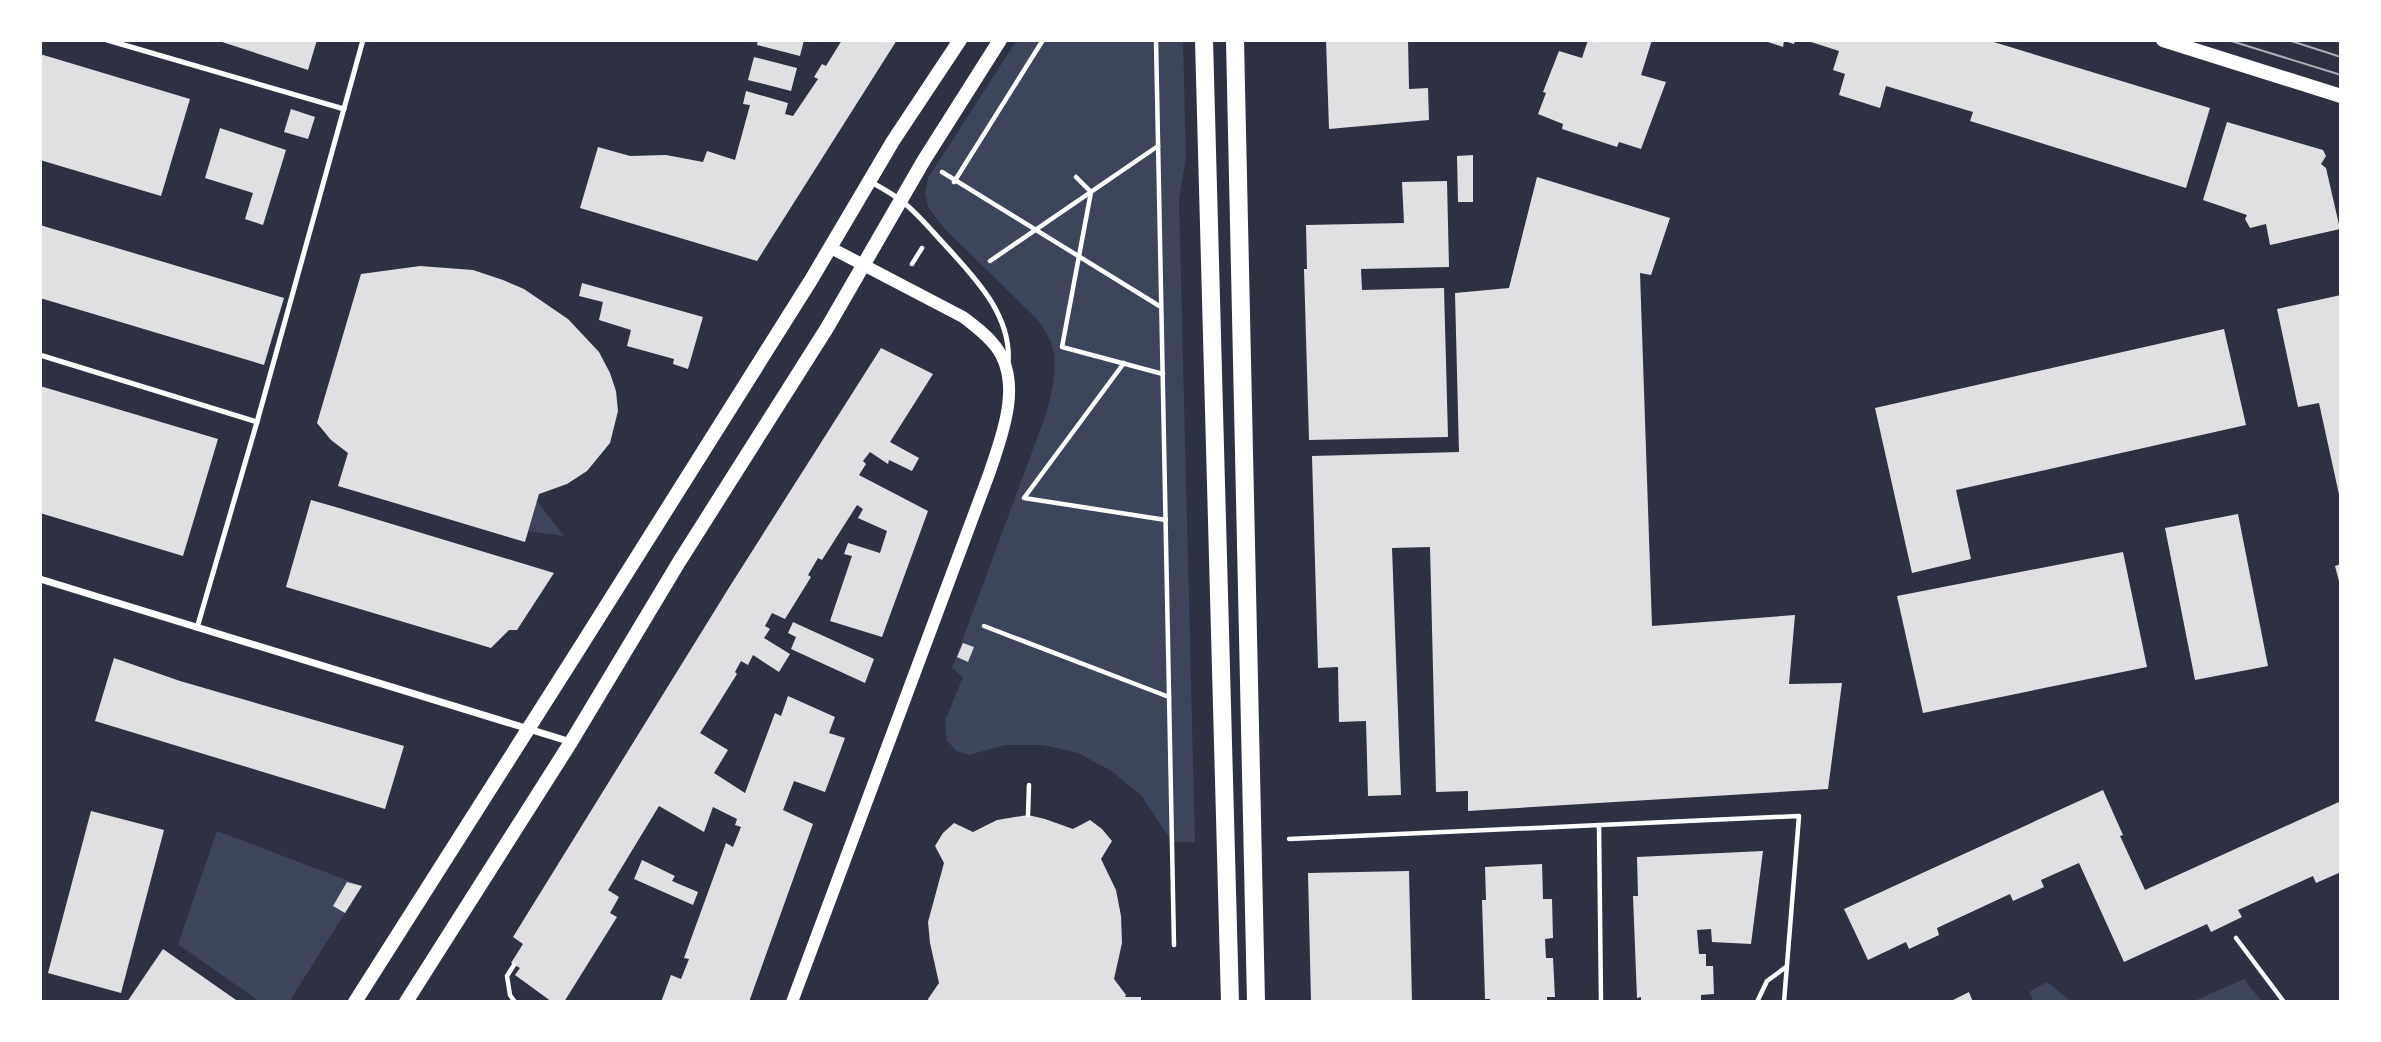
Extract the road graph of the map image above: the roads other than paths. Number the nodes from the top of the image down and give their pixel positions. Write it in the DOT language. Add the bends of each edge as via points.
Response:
graph roads {
  1 [pos="107,40"];
  2 [pos="363,40"];
  3 [pos="960,40"];
  4 [pos="1000,40"];
  5 [pos="1204,40"];
  6 [pos="1235,40"];
  7 [pos="2163,40"];
  8 [pos="2341,96"];
  9 [pos="344,109"];
  10 [pos="870,182"];
  11 [pos="901,200"];
  12 [pos="831,248"];
  13 [pos="864,265"];
  14 [pos="40,355"];
  15 [pos="1007,375"];
  16 [pos="257,422"];
  17 [pos="40,579"];
  18 [pos="197,628"];
  19 [pos="527,730"];
  20 [pos="571,742"];
  21 [pos="355,1002"];
  22 [pos="406,1002"];
  23 [pos="792,1002"];
  24 [pos="1230,1002"];
  25 [pos="1256,1002"];
  1 -- 9 [label="lane"];
  2 -- 9 [label="lane"];
  3 -- 10 [label="main road"];
  4 -- 11 [label="main road"];
  5 -- 24 [label="main road"];
  6 -- 25 [label="main road"];
  7 -- 8 [label="main road"];
  9 -- 16 [label="lane"];
  10 -- 11 [label="lane"];
  10 -- 12 [label="main road"];
  11 -- 13 [label="main road"];
  11 -- 15 [label="lane" via="979,282 999,316 1010,349"];
  12 -- 13 [label="street"];
  12 -- 19 [label="main road"];
  13 -- 15 [label="street" via="983,332 998,349"];
  13 -- 20 [label="main road"];
  14 -- 16 [label="lane"];
  15 -- 23 [label="street" via="1008,407 1001,440"];
  16 -- 18 [label="lane"];
  17 -- 18 [label="street"];
  18 -- 19 [label="street"];
  19 -- 20 [label="street"];
  19 -- 21 [label="main road"];
  20 -- 22 [label="main road"];
}
